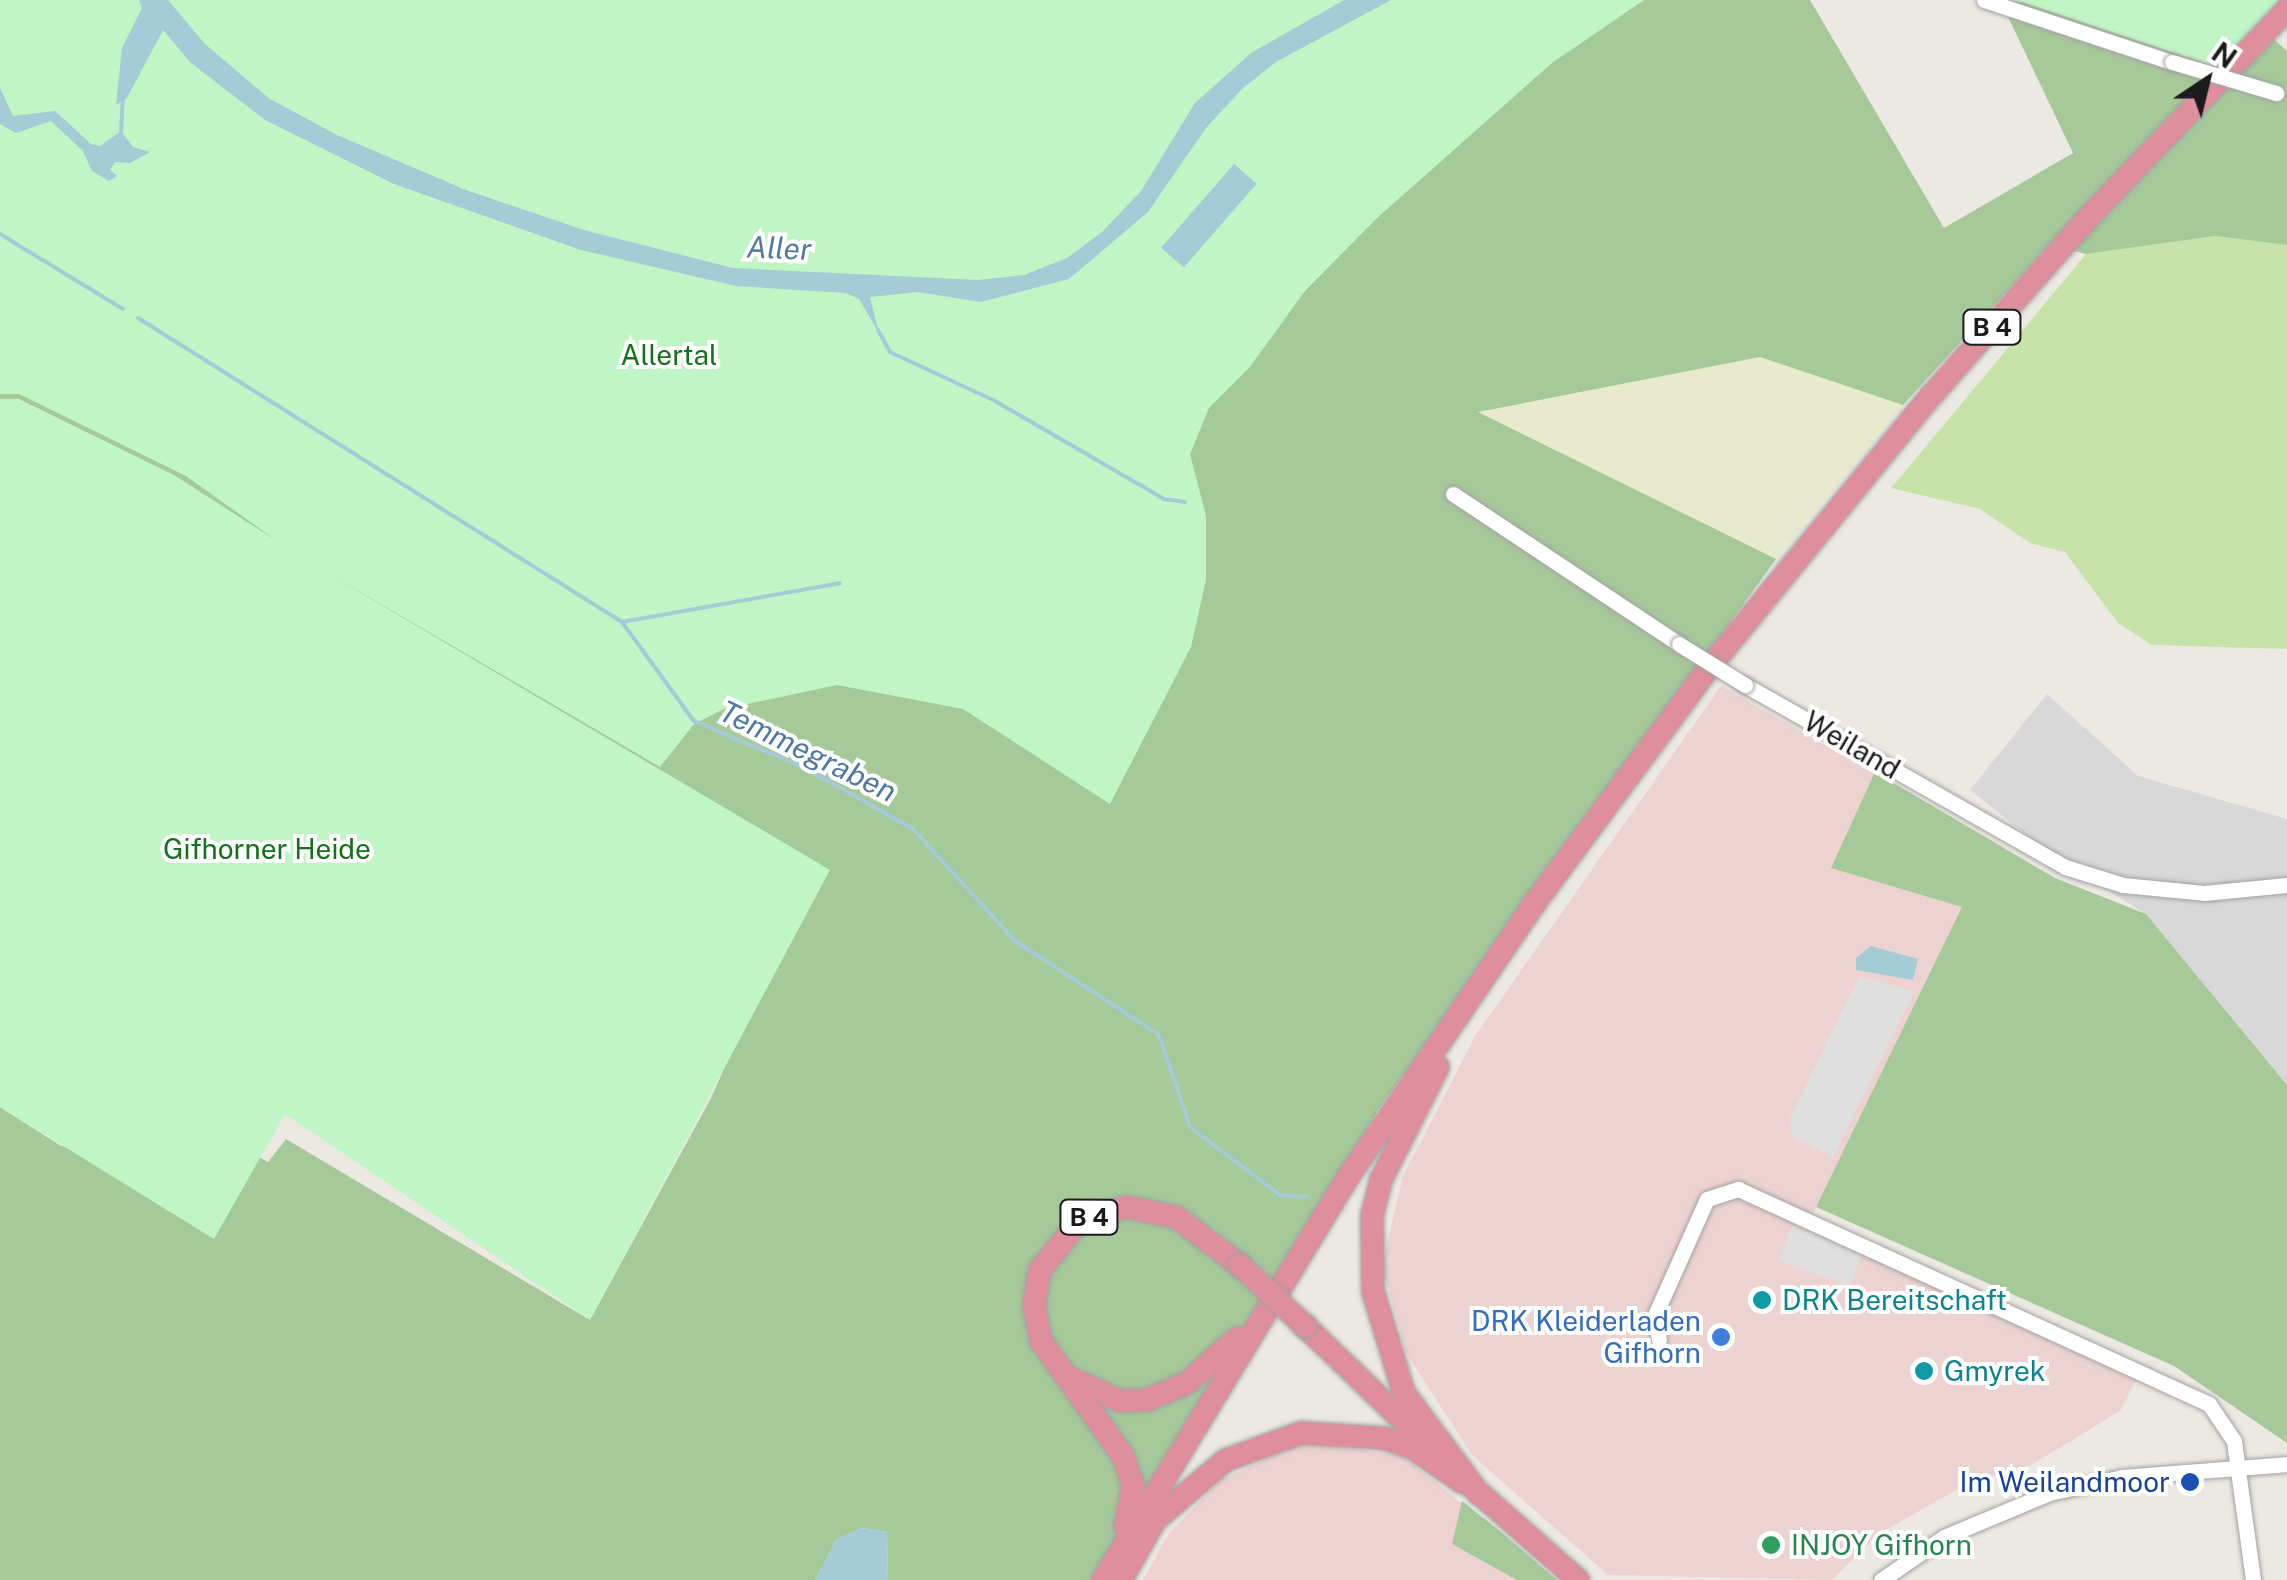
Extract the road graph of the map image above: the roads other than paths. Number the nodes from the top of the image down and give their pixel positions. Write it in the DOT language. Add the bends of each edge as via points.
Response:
graph roads {
  1 [pos="1984,0"];
  2 [pos="2287,10"];
  3 [pos="2287,24"];
  4 [pos="2281,94"];
  5 [pos="1453,494"];
  6 [pos="2287,885"];
  7 [pos="1438,1067"];
  8 [pos="1259,1318"];
  9 [pos="1658,1340"];
  10 [pos="1052,1363"];
  11 [pos="2287,1464"];
  12 [pos="2241,1468"];
  13 [pos="1479,1494"];
  14 [pos="1155,1520"];
  15 [pos="1118,1568"];
  16 [pos="1102,1580"];
  17 [pos="1578,1580"];
  18 [pos="1881,1580"];
  19 [pos="2252,1580"];
  1 -- 4 [label="street, bridge"];
  2 -- 8 [label="highway, B 4" via="2086,220 1776,582 1534,904"];
  3 -- 7 [label="highway, B 4" via="2094,228 1787,590"];
  5 -- 6 [label="street, Weiland, bridge" via="1679,644 2065,867 2123,885 2204,893"];
  7 -- 13 [label="highway" via="1382,1180 1372,1216 1372,1291 1404,1392"];
  7 -- 14 [label="highway, B 4" via="1250,1356"];
  8 -- 10 [label="highway" via="1188,1383 1147,1400 1096,1394"];
  8 -- 15 [label="highway, B 4"];
  9 -- 12 [label="street" via="1655,1315 1707,1199 1738,1188 2196,1395 2229,1429"];
  10 -- 13 [label="highway, B 4, bridge" via="1037,1330 1037,1282 1059,1239 1089,1217 1126,1207 1164,1212 1240,1265"];
  10 -- 15 [label="highway" via="1130,1471 1134,1501"];
  11 -- 12 [label="street"];
  12 -- 18 [label="street" via="2122,1477 2049,1492 1944,1537"];
  12 -- 19 [label="street"];
  13 -- 14 [label="highway" via="1411,1448 1328,1431 1273,1440 1226,1460"];
  13 -- 17 [label="highway"];
  14 -- 15 [label="highway, B 4"];
  15 -- 16 [label="highway, B 4"];
}
